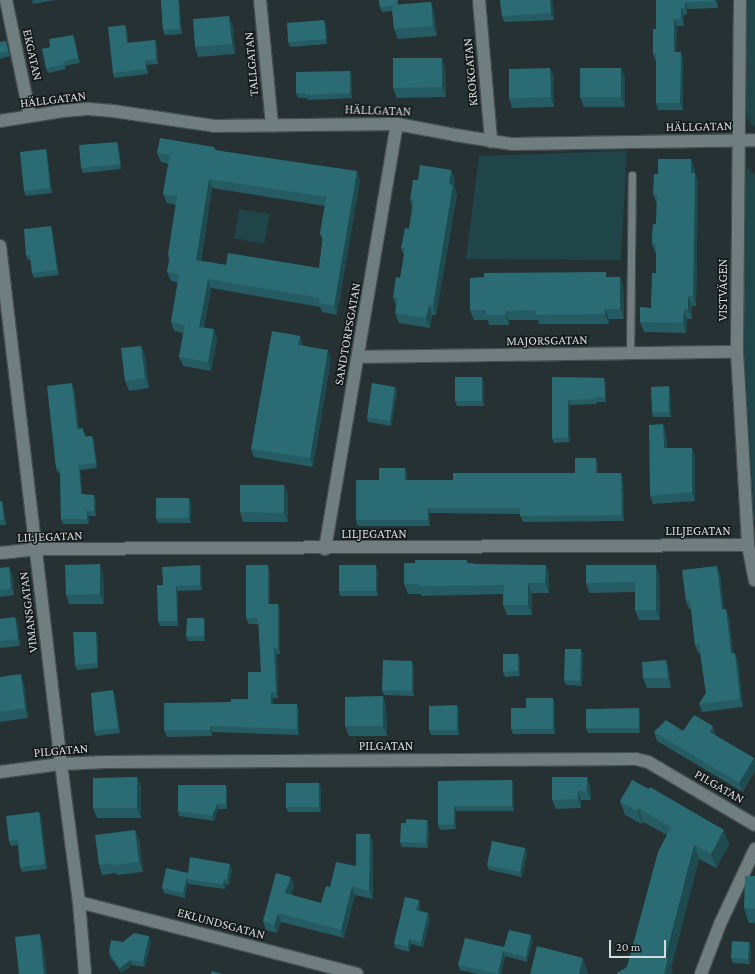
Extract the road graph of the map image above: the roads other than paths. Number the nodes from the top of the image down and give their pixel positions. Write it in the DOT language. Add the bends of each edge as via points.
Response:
graph roads {
  1 [pos="6,0"];
  2 [pos="260,0"];
  3 [pos="479,0"];
  4 [pos="740,0"];
  5 [pos="30,116"];
  6 [pos="0,121"];
  7 [pos="397,124"];
  8 [pos="272,125"];
  9 [pos="738,140"];
  10 [pos="755,140"];
  11 [pos="491,141"];
  12 [pos="632,175"];
  13 [pos="0,246"];
  14 [pos="2,280"];
  15 [pos="737,352"];
  16 [pos="630,354"];
  17 [pos="358,357"];
  18 [pos="748,545"];
  19 [pos="36,549"];
  20 [pos="325,549"];
  21 [pos="0,553"];
  22 [pos="755,580"];
  23 [pos="61,764"];
  24 [pos="0,772"];
  25 [pos="755,825"];
  26 [pos="755,848"];
  27 [pos="79,902"];
  28 [pos="85,974"];
  29 [pos="356,974"];
  30 [pos="701,974"];
  1 -- 5 [label="street, EKGATAN"];
  2 -- 8 [label="street, TALLGATAN"];
  3 -- 11 [label="street, KROKGATAN"];
  4 -- 9 [label="street, VISTVÄGEN"];
  5 -- 6 [label="street, HÄLLGATAN"];
  5 -- 8 [label="street, HÄLLGATAN" via="89,109 214,126"];
  7 -- 8 [label="street, HÄLLGATAN"];
  7 -- 11 [label="street, HÄLLGATAN"];
  7 -- 17 [label="street, SANDTORPSGATAN"];
  9 -- 10 [label="street, HÄLLGATAN"];
  9 -- 11 [label="street, HÄLLGATAN" via="542,144"];
  9 -- 15 [label="street, VISTVÄGEN"];
  12 -- 16 [label="lane"];
  13 -- 14 [label="street, VIMANSGATAN"];
  14 -- 19 [label="street, VIMANSGATAN"];
  15 -- 16 [label="street, MAJORSGATAN"];
  15 -- 18 [label="street, VISTVÄGEN"];
  16 -- 17 [label="street, MAJORSGATAN"];
  17 -- 20 [label="street, SANDTORPSGATAN"];
  18 -- 20 [label="street, LILJEGATAN"];
  18 -- 22 [label="street, VISTVÄGEN"];
  19 -- 20 [label="street, LILJEGATAN"];
  19 -- 21 [label="street, LILJEGATAN"];
  19 -- 23 [label="street, VIMANSGATAN"];
  23 -- 24 [label="street, PILGATAN"];
  23 -- 25 [label="street, PILGATAN" via="636,759 654,766"];
  23 -- 27 [label="street, VIMANSGATAN"];
  26 -- 30 [label="street" via="720,924"];
  27 -- 28 [label="street, VIMANSGATAN"];
  27 -- 29 [label="street, EKLUNDSGATAN"];
}
